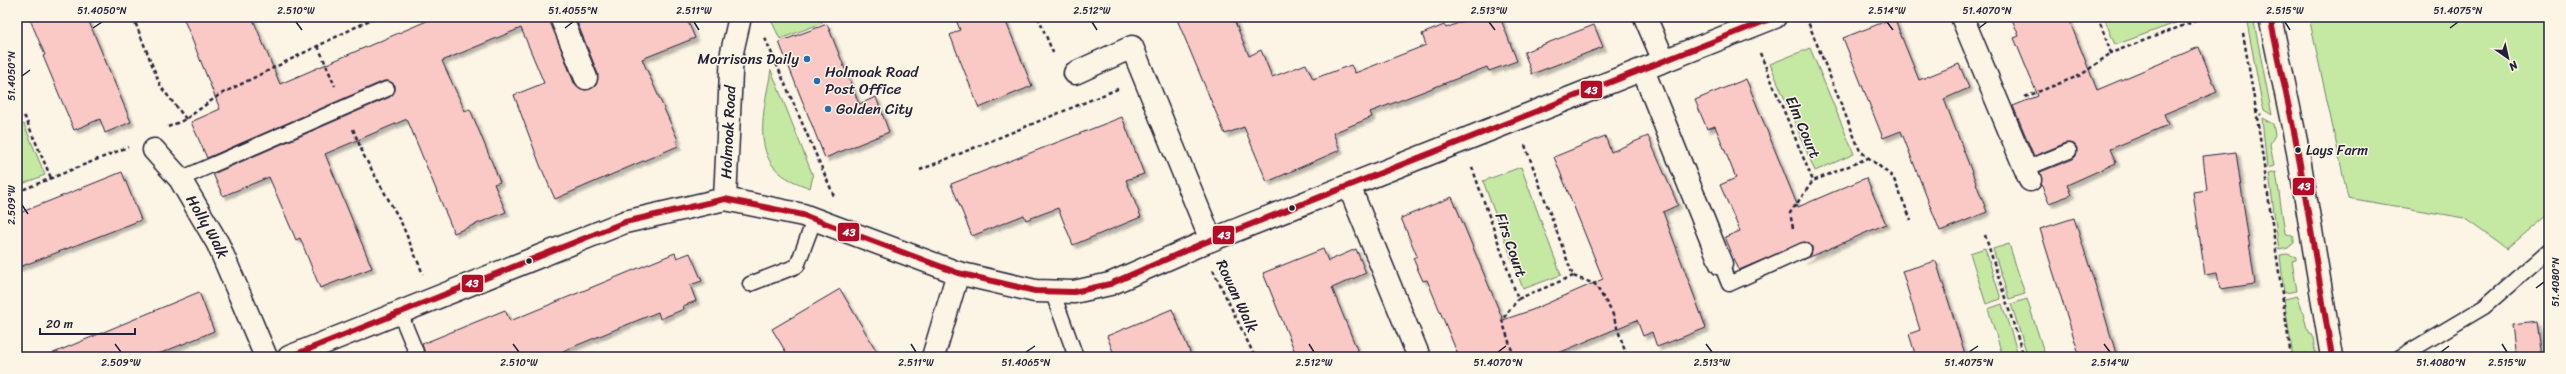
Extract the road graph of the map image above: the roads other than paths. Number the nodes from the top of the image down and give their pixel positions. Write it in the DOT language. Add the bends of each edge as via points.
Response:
graph roads {
  1 [pos="561,17"];
  2 [pos="740,17"];
  3 [pos="1645,17"];
  4 [pos="1774,17"];
  5 [pos="1962,17"];
  6 [pos="2270,17"];
  7 [pos="1664,61"];
  8 [pos="1642,70"];
  9 [pos="1075,73"];
  10 [pos="586,78"];
  11 [pos="387,89"];
  12 [pos="152,143"];
  13 [pos="2068,152"];
  14 [pos="2027,174"];
  15 [pos="180,179"];
  16 [pos="1350,186"];
  17 [pos="725,199"];
  18 [pos="814,220"];
  19 [pos="1206,242"];
  20 [pos="2549,250"];
  21 [pos="1800,252"];
  22 [pos="1720,264"];
  23 [pos="958,273"];
  24 [pos="750,284"];
  25 [pos="1052,291"];
  26 [pos="400,313"];
  27 [pos="266,357"];
  28 [pos="289,357"];
  29 [pos="418,357"];
  30 [pos="933,357"];
  31 [pos="1076,357"];
  32 [pos="1419,357"];
  33 [pos="2332,357"];
  34 [pos="2400,357"];
  1 -- 10 [label="street"];
  2 -- 17 [label="street, Holmoak Road" via="732,52"];
  3 -- 7 [label="street"];
  4 -- 7 [label="street"];
  5 -- 14 [label="street"];
  6 -- 33 [label="street" via="2297,146"];
  7 -- 8 [label="street"];
  8 -- 16 [label="street"];
  8 -- 22 [label="street"];
  9 -- 19 [label="street" via="1132,47"];
  11 -- 15 [label="lane"];
  12 -- 15 [label="street, Holly Walk"];
  13 -- 14 [label="lane"];
  15 -- 27 [label="street, Holly Walk" via="218,244"];
  16 -- 19 [label="street"];
  16 -- 32 [label="street"];
  17 -- 18 [label="street"];
  17 -- 26 [label="street" via="625,222"];
  18 -- 23 [label="street"];
  18 -- 24 [label="lane" via="797,266"];
  19 -- 25 [label="street" via="1110,284 1074,292"];
  20 -- 34 [label="lane" via="2484,307"];
  21 -- 22 [label="lane" via="1729,284"];
  23 -- 25 [label="street" via="1035,291"];
  23 -- 30 [label="street"];
  25 -- 31 [label="lane"];
  26 -- 28 [label="street"];
  26 -- 29 [label="lane"];
}
